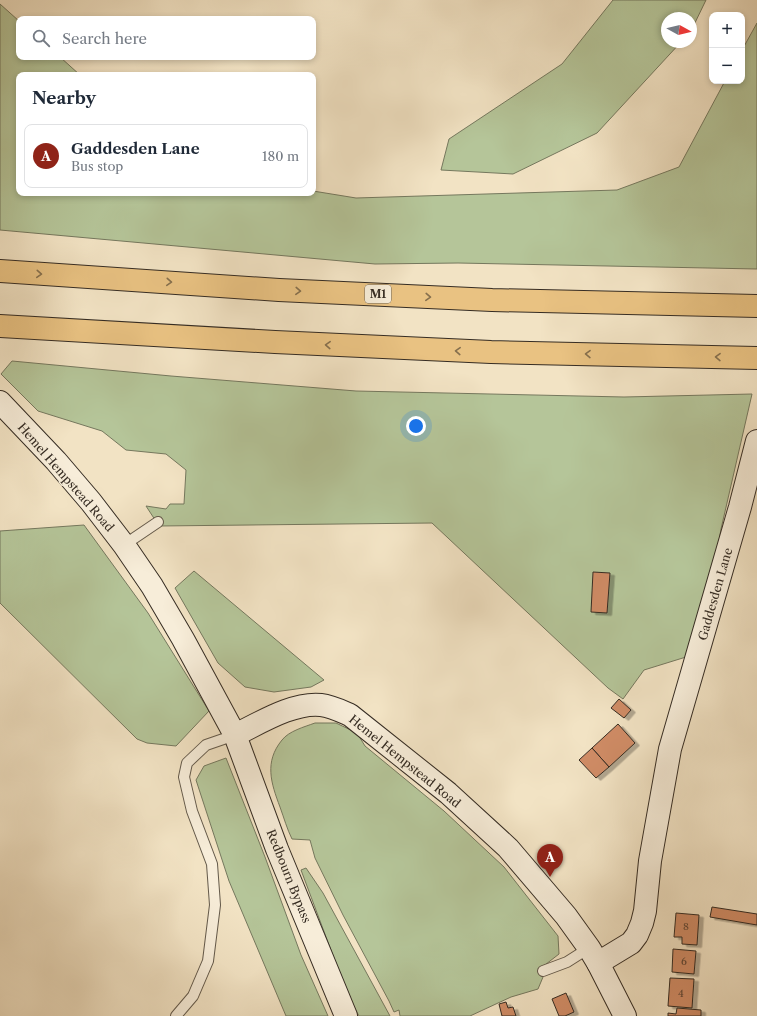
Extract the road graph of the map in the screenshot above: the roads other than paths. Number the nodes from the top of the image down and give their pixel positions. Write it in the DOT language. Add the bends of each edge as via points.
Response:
graph roads {
  1 [pos="0,271"];
  2 [pos="757,306"];
  3 [pos="0,326"];
  4 [pos="757,358"];
  5 [pos="0,402"];
  6 [pos="757,441"];
  7 [pos="158,522"];
  8 [pos="124,545"];
  9 [pos="235,735"];
  10 [pos="593,955"];
  11 [pos="543,971"];
  12 [pos="176,1016"];
  13 [pos="346,1016"];
  14 [pos="625,1016"];
  1 -- 2 [label="highway, M1, one-way" via="279,290 492,300"];
  4 -- 3 [label="highway, one-way" via="483,352"];
  5 -- 8 [label="street, Hemel Hempstead Road" via="56,461"];
  6 -- 10 [label="street, Gaddesden Lane" via="670,749 642,923 631,943"];
  7 -- 8 [label="lane"];
  8 -- 9 [label="street, Hemel Hempstead Road" via="183,639"];
  9 -- 10 [label="street, Hemel Hempstead Road" via="295,708 310,705 335,708 350,715 448,793 508,848 566,916"];
  9 -- 12 [label="lane" via="206,745 187,763 184,777 192,811 212,864 215,905 208,961 193,996"];
  9 -- 13 [label="street, Redbourn Bypass" via="277,849"];
  10 -- 11 [label="lane"];
  10 -- 14 [label="street, Hemel Hempstead Road"];
}
